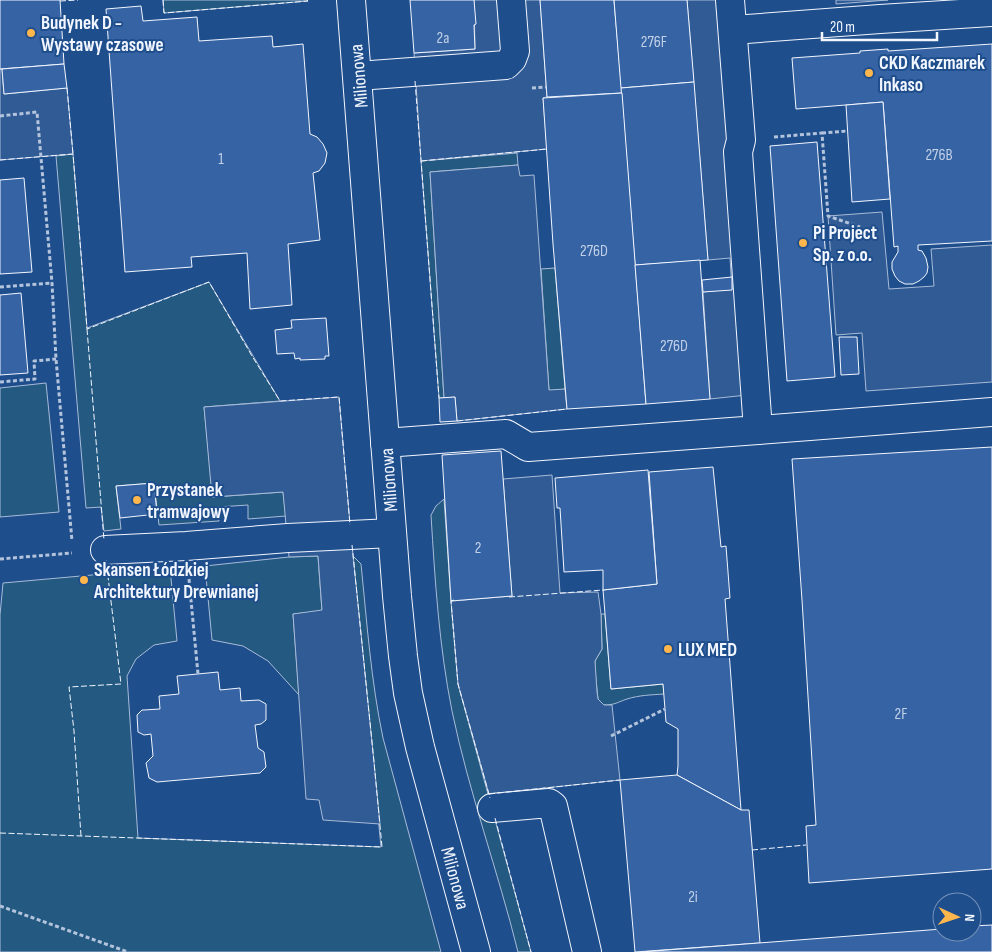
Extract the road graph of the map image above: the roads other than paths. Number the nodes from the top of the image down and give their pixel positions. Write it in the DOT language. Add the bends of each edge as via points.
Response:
graph roads {
  1 [pos="352,0"];
  2 [pos="511,0"];
  3 [pos="730,0"];
  4 [pos="992,12"];
  5 [pos="733,30"];
  6 [pos="358,76"];
  7 [pos="992,412"];
  8 [pos="758,430"];
  9 [pos="385,443"];
  10 [pos="392,533"];
  11 [pos="105,550"];
  12 [pos="492,808"];
  13 [pos="476,952"];
  14 [pos="587,952"];
  1 -- 6 [label="street, Milionowa"];
  2 -- 6 [label="street" via="515,52 506,65"];
  3 -- 5 [label="street"];
  4 -- 5 [label="street"];
  5 -- 8 [label="street" via="741,140 738,152"];
  6 -- 9 [label="street, Milionowa"];
  7 -- 8 [label="street"];
  8 -- 9 [label="street" via="528,447 506,434"];
  9 -- 10 [label="street, Milionowa"];
  10 -- 11 [label="street"];
  10 -- 13 [label="street, Milionowa" via="411,706"];
  12 -- 14 [label="street" via="548,803 553,806"];
}
